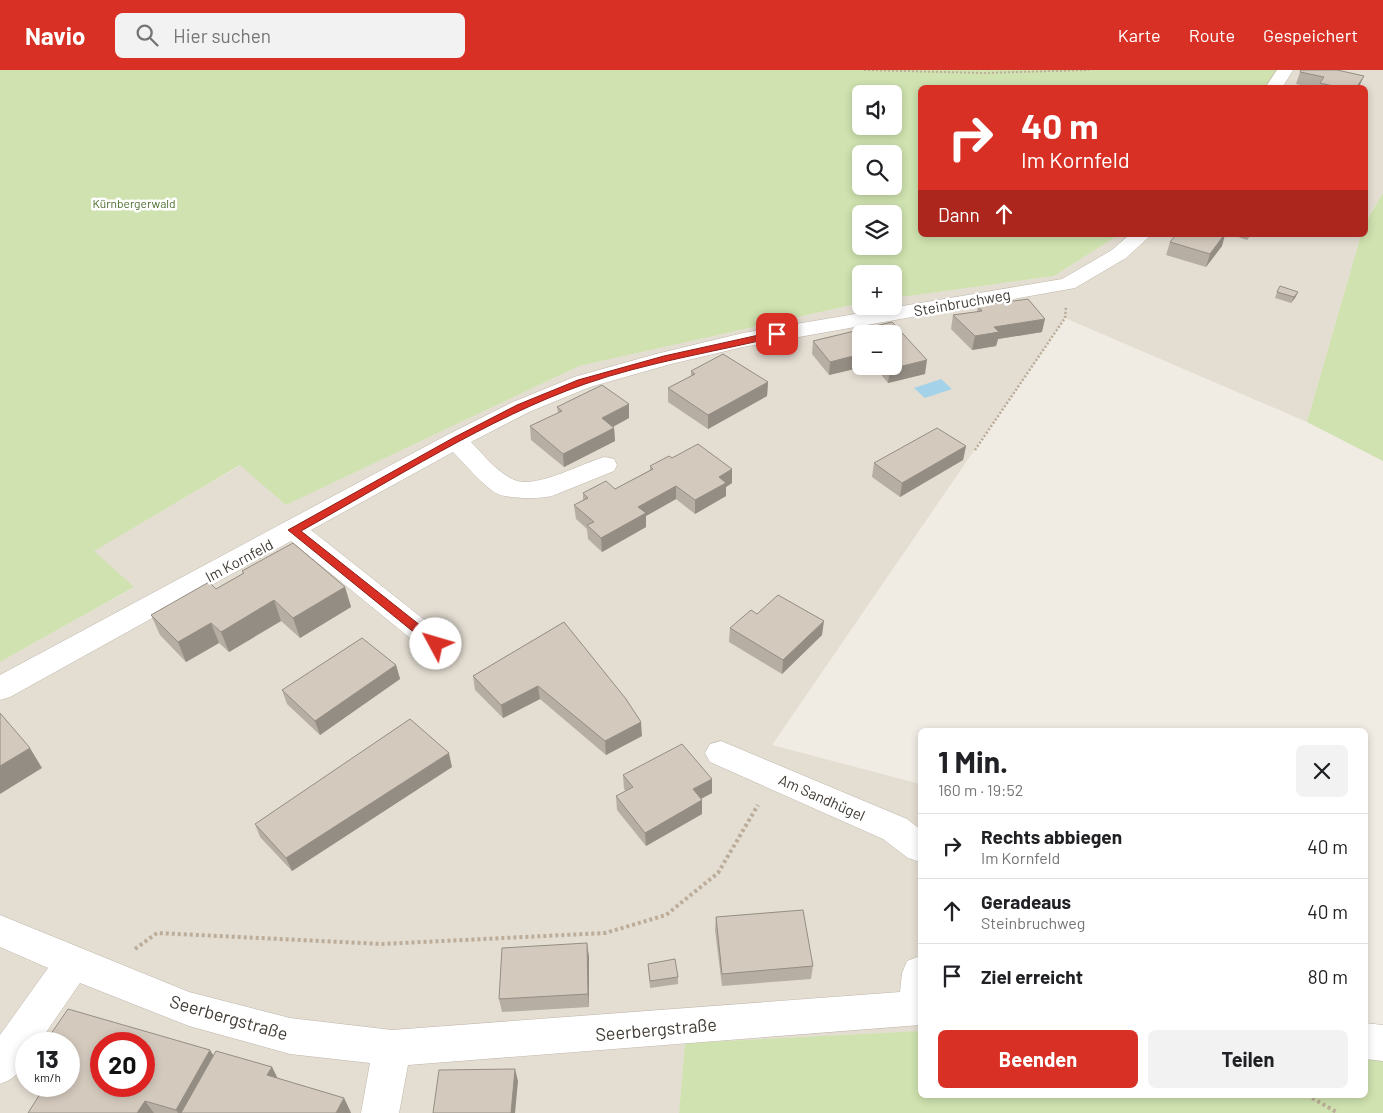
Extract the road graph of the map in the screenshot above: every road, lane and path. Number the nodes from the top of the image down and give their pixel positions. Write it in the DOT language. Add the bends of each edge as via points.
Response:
graph roads {
  1 [pos="864,70"];
  2 [pos="1089,70"];
  3 [pos="1285,70"];
  4 [pos="1275,85"];
  5 [pos="1139,237"];
  6 [pos="1068,284"];
  7 [pos="456,440"];
  8 [pos="975,450"];
  9 [pos="605,465"];
  10 [pos="294,530"];
  11 [pos="436,644"];
  12 [pos="0,689"];
  13 [pos="721,753"];
  14 [pos="774,776"];
  15 [pos="918,846"];
  16 [pos="0,931"];
  17 [pos="86,968"];
  18 [pos="918,1008"];
  19 [pos="1368,1041"];
  20 [pos="1383,1043"];
  21 [pos="392,1048"];
  22 [pos="0,1066"];
  23 [pos="1312,1098"];
  24 [pos="380,1113"];
  25 [pos="1338,1113"];
  1 -- 2 [label="path" via="982,73"];
  3 -- 4 [label="street"];
  5 -- 6 [label="street, Steinbruchweg" via="1118,254"];
  6 -- 7 [label="street, Steinbruchweg" via="752,338 664,359 582,382 521,407"];
  6 -- 8 [label="path" via="1066,318"];
  7 -- 9 [label="street" via="506,488 543,490"];
  7 -- 10 [label="street, Im Kornfeld"];
  10 -- 11 [label="street"];
  10 -- 12 [label="street, Im Kornfeld"];
  13 -- 14 [label="street, Am Sandhügel"];
  14 -- 15 [label="street, Am Sandhügel" via="895,829"];
  14 -- 17 [label="path" via="718,873 666,915 605,933 382,944 157,932"];
  16 -- 17 [label="street, Seerbergstraße"];
  17 -- 21 [label="street, Seerbergstraße" via="189,1008 290,1036"];
  17 -- 22 [label="street"];
  18 -- 21 [label="street, Seerbergstraße"];
  19 -- 20 [label="street"];
  21 -- 24 [label="street"];
  23 -- 25 [label="path"];
}
